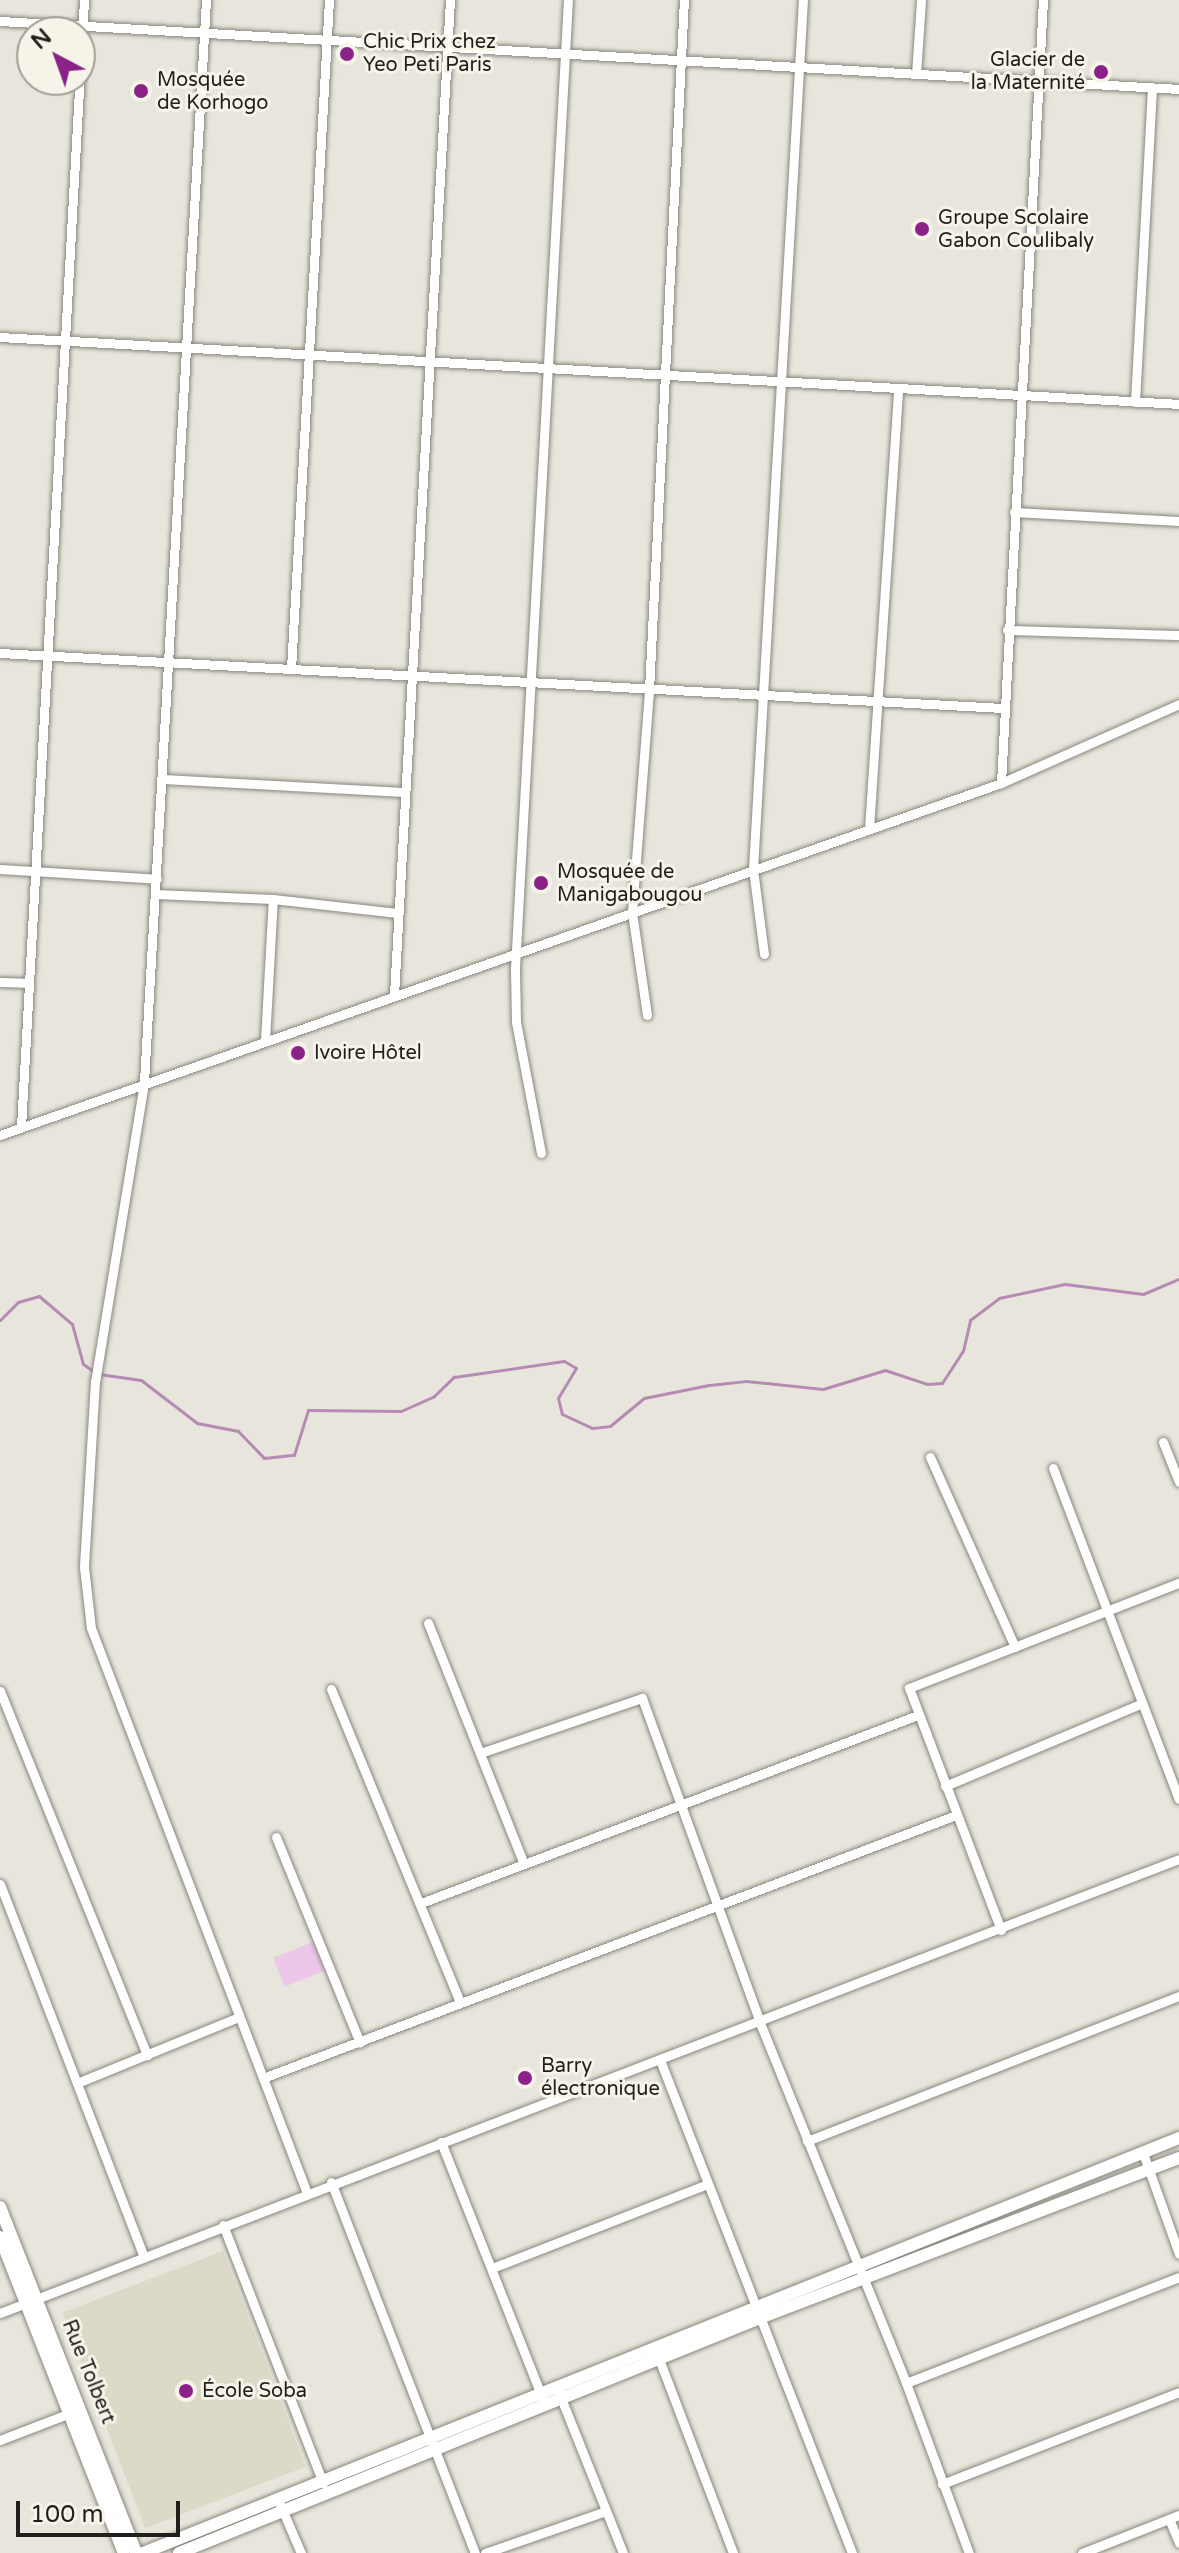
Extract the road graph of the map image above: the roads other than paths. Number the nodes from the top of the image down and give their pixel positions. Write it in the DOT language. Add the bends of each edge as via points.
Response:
graph roads {
  1 [pos="206,0"];
  2 [pos="329,0"];
  3 [pos="450,0"];
  4 [pos="568,0"];
  5 [pos="684,0"];
  6 [pos="803,0"];
  7 [pos="921,0"];
  8 [pos="1043,0"];
  9 [pos="96,27"];
  10 [pos="204,33"];
  11 [pos="327,40"];
  12 [pos="447,47"];
  13 [pos="565,53"];
  14 [pos="679,60"];
  15 [pos="800,68"];
  16 [pos="916,74"];
  17 [pos="1038,81"];
  18 [pos="1152,87"];
  19 [pos="1179,89"];
  20 [pos="80,96"];
  21 [pos="0,337"];
  22 [pos="68,342"];
  23 [pos="187,349"];
  24 [pos="309,354"];
  25 [pos="428,361"];
  26 [pos="548,368"];
  27 [pos="665,374"];
  28 [pos="783,381"];
  29 [pos="898,390"];
  30 [pos="1020,395"];
  31 [pos="1135,402"];
  32 [pos="1179,404"];
  33 [pos="1014,512"];
  34 [pos="1179,521"];
  35 [pos="1007,630"];
  36 [pos="1179,635"];
  37 [pos="0,653"];
  38 [pos="48,656"];
  39 [pos="170,662"];
  40 [pos="291,669"];
  41 [pos="411,677"];
  42 [pos="531,682"];
  43 [pos="649,690"];
  44 [pos="764,695"];
  45 [pos="880,701"];
  46 [pos="1179,704"];
  47 [pos="1002,708"];
  48 [pos="163,779"];
  49 [pos="1001,783"];
  50 [pos="404,792"];
  51 [pos="869,829"];
  52 [pos="0,869"];
  53 [pos="753,869"];
  54 [pos="34,872"];
  55 [pos="157,879"];
  56 [pos="155,894"];
  57 [pos="273,899"];
  58 [pos="632,912"];
  59 [pos="397,913"];
  60 [pos="517,950"];
  61 [pos="764,954"];
  62 [pos="0,982"];
  63 [pos="27,983"];
  64 [pos="394,995"];
  65 [pos="647,1015"];
  66 [pos="265,1040"];
  67 [pos="144,1083"];
  68 [pos="21,1127"];
  69 [pos="0,1135"];
  70 [pos="541,1153"];
  71 [pos="1163,1442"];
  72 [pos="930,1457"];
  73 [pos="1053,1468"];
  74 [pos="1179,1482"];
  75 [pos="1179,1583"];
  76 [pos="1107,1610"];
  77 [pos="428,1623"];
  78 [pos="1015,1647"];
  79 [pos="331,1689"];
  80 [pos="0,1691"];
  81 [pos="1142,1703"];
  82 [pos="918,1715"];
  83 [pos="483,1752"];
  84 [pos="945,1786"];
  85 [pos="1179,1799"];
  86 [pos="679,1804"];
  87 [pos="956,1815"];
  88 [pos="276,1837"];
  89 [pos="1179,1859"];
  90 [pos="523,1862"];
  91 [pos="0,1884"];
  92 [pos="421,1903"];
  93 [pos="717,1905"];
  94 [pos="1001,1930"];
  95 [pos="1179,1996"];
  96 [pos="460,2002"];
  97 [pos="239,2017"];
  98 [pos="760,2023"];
  99 [pos="360,2043"];
  100 [pos="147,2055"];
  101 [pos="660,2060"];
  102 [pos="263,2078"];
  103 [pos="77,2083"];
  104 [pos="1179,2138"];
  105 [pos="807,2141"];
  106 [pos="441,2142"];
  107 [pos="1143,2153"];
  108 [pos="1179,2158"];
  109 [pos="1149,2171"];
  110 [pos="331,2182"];
  111 [pos="707,2184"];
  112 [pos="307,2193"];
  113 [pos="0,2207"];
  114 [pos="223,2225"];
  115 [pos="0,2237"];
  116 [pos="1179,2254"];
  117 [pos="144,2257"];
  118 [pos="492,2268"];
  119 [pos="862,2273"];
  120 [pos="1179,2277"];
  121 [pos="31,2301"];
  122 [pos="757,2312"];
  123 [pos="0,2313"];
  124 [pos="659,2359"];
  125 [pos="906,2383"];
  126 [pos="1179,2392"];
  127 [pos="560,2396"];
  128 [pos="544,2402"];
  129 [pos="76,2410"];
  130 [pos="0,2440"];
  131 [pos="432,2446"];
  132 [pos="323,2483"];
  133 [pos="942,2484"];
  134 [pos="282,2508"];
  135 [pos="606,2511"];
  136 [pos="1174,2517"];
  137 [pos="1179,2543"];
  138 [pos="124,2553"];
  139 [pos="136,2553"];
  140 [pos="143,2553"];
  141 [pos="179,2553"];
  142 [pos="301,2553"];
  143 [pos="475,2553"];
  144 [pos="485,2553"];
  145 [pos="623,2553"];
  146 [pos="733,2553"];
  147 [pos="852,2553"];
  148 [pos="969,2553"];
  149 [pos="1082,2553"];
  1 -- 10 [label="street"];
  2 -- 11 [label="street"];
  3 -- 12 [label="street"];
  4 -- 13 [label="street"];
  5 -- 14 [label="street"];
  6 -- 15 [label="street"];
  7 -- 16 [label="street"];
  8 -- 17 [label="street"];
  9 -- 10 [label="street"];
  10 -- 11 [label="street"];
  10 -- 23 [label="street"];
  11 -- 12 [label="street"];
  11 -- 24 [label="street"];
  12 -- 13 [label="street"];
  12 -- 25 [label="street"];
  13 -- 14 [label="street"];
  13 -- 26 [label="street"];
  14 -- 15 [label="street"];
  14 -- 27 [label="street"];
  15 -- 16 [label="street"];
  15 -- 28 [label="street"];
  16 -- 17 [label="street"];
  17 -- 18 [label="street"];
  17 -- 30 [label="street"];
  18 -- 19 [label="street"];
  18 -- 31 [label="street"];
  20 -- 22 [label="street"];
  21 -- 22 [label="street"];
  22 -- 23 [label="street"];
  22 -- 38 [label="street"];
  23 -- 24 [label="street"];
  23 -- 39 [label="street"];
  24 -- 25 [label="street"];
  24 -- 40 [label="street"];
  25 -- 26 [label="street"];
  25 -- 41 [label="street"];
  26 -- 27 [label="street"];
  26 -- 42 [label="street"];
  27 -- 28 [label="street"];
  27 -- 43 [label="street"];
  28 -- 29 [label="street"];
  28 -- 44 [label="street"];
  29 -- 30 [label="street"];
  29 -- 45 [label="street"];
  30 -- 31 [label="street"];
  30 -- 33 [label="street"];
  31 -- 32 [label="street"];
  33 -- 34 [label="street"];
  33 -- 35 [label="street"];
  35 -- 36 [label="street"];
  35 -- 47 [label="street"];
  37 -- 38 [label="street"];
  38 -- 39 [label="street"];
  38 -- 54 [label="street"];
  39 -- 40 [label="street"];
  39 -- 48 [label="street"];
  40 -- 41 [label="street"];
  41 -- 42 [label="street"];
  41 -- 50 [label="street"];
  42 -- 43 [label="street"];
  42 -- 60 [label="street"];
  43 -- 44 [label="street"];
  43 -- 58 [label="street"];
  44 -- 45 [label="street"];
  44 -- 53 [label="street"];
  45 -- 47 [label="street"];
  45 -- 51 [label="street"];
  46 -- 49 [label="street"];
  47 -- 49 [label="street"];
  48 -- 50 [label="street"];
  48 -- 55 [label="street"];
  49 -- 51 [label="street"];
  50 -- 59 [label="street"];
  51 -- 53 [label="street"];
  52 -- 54 [label="street"];
  53 -- 58 [label="street"];
  53 -- 61 [label="street"];
  54 -- 55 [label="street"];
  54 -- 63 [label="street"];
  55 -- 56 [label="street"];
  56 -- 57 [label="street"];
  56 -- 67 [label="street"];
  57 -- 59 [label="street"];
  57 -- 66 [label="street"];
  58 -- 60 [label="street"];
  58 -- 65 [label="street"];
  59 -- 64 [label="street"];
  60 -- 64 [label="street"];
  60 -- 70 [label="street" via="516,1022"];
  62 -- 63 [label="street"];
  63 -- 68 [label="street"];
  64 -- 66 [label="street"];
  66 -- 67 [label="street"];
  67 -- 68 [label="street"];
  67 -- 97 [label="street" via="95,1381 84,1567 91,1628"];
  68 -- 69 [label="street"];
  71 -- 74 [label="street"];
  72 -- 78 [label="street"];
  73 -- 76 [label="street"];
  75 -- 76 [label="street"];
  76 -- 78 [label="street"];
  76 -- 81 [label="street"];
  77 -- 83 [label="street"];
  78 -- 82 [label="street" via="914,1683 908,1694"];
  79 -- 92 [label="street"];
  80 -- 100 [label="street"];
  81 -- 84 [label="street"];
  81 -- 85 [label="street"];
  82 -- 84 [label="street"];
  82 -- 86 [label="street"];
  83 -- 86 [label="street" via="642,1698"];
  83 -- 90 [label="street"];
  84 -- 87 [label="street"];
  86 -- 90 [label="street"];
  86 -- 93 [label="street"];
  87 -- 93 [label="street"];
  87 -- 94 [label="street"];
  88 -- 99 [label="street"];
  89 -- 94 [label="street"];
  90 -- 92 [label="street"];
  91 -- 103 [label="street"];
  92 -- 96 [label="street"];
  93 -- 96 [label="street"];
  93 -- 98 [label="street"];
  94 -- 98 [label="street"];
  95 -- 105 [label="street"];
  96 -- 99 [label="street"];
  97 -- 100 [label="street"];
  97 -- 102 [label="street"];
  98 -- 101 [label="street"];
  98 -- 105 [label="street"];
  99 -- 102 [label="street"];
  100 -- 103 [label="street"];
  101 -- 106 [label="street"];
  101 -- 111 [label="street"];
  102 -- 112 [label="street"];
  103 -- 117 [label="street"];
  104 -- 107 [label="street"];
  105 -- 119 [label="street"];
  106 -- 110 [label="street"];
  106 -- 118 [label="street"];
  107 -- 109 [label="street"];
  107 -- 119 [label="street"];
  108 -- 109 [label="street"];
  109 -- 116 [label="street"];
  109 -- 119 [label="street"];
  110 -- 112 [label="street"];
  110 -- 131 [label="street"];
  111 -- 118 [label="street"];
  111 -- 122 [label="street"];
  112 -- 114 [label="street"];
  113 -- 121 [label="street, Rue Tolbert"];
  114 -- 117 [label="street"];
  114 -- 132 [label="street"];
  115 -- 121 [label="street, Rue Tolbert"];
  117 -- 121 [label="street"];
  118 -- 128 [label="street"];
  119 -- 122 [label="street"];
  119 -- 125 [label="street"];
  120 -- 125 [label="street"];
  121 -- 123 [label="street"];
  121 -- 129 [label="street, Rue Tolbert"];
  122 -- 124 [label="street"];
  122 -- 127 [label="street"];
  122 -- 147 [label="street"];
  124 -- 127 [label="street"];
  124 -- 146 [label="street"];
  125 -- 133 [label="street"];
  126 -- 133 [label="street"];
  127 -- 128 [label="street"];
  127 -- 135 [label="street"];
  128 -- 131 [label="street"];
  129 -- 130 [label="street"];
  129 -- 138 [label="street, Rue Tolbert"];
  129 -- 139 [label="street, Rue Tolbert"];
  131 -- 132 [label="street"];
  131 -- 134 [label="street"];
  131 -- 143 [label="street"];
  132 -- 134 [label="street"];
  133 -- 148 [label="street"];
  134 -- 140 [label="street"];
  134 -- 141 [label="street"];
  134 -- 142 [label="street"];
  135 -- 144 [label="street"];
  135 -- 145 [label="street"];
  136 -- 137 [label="street"];
  136 -- 149 [label="street"];
}
